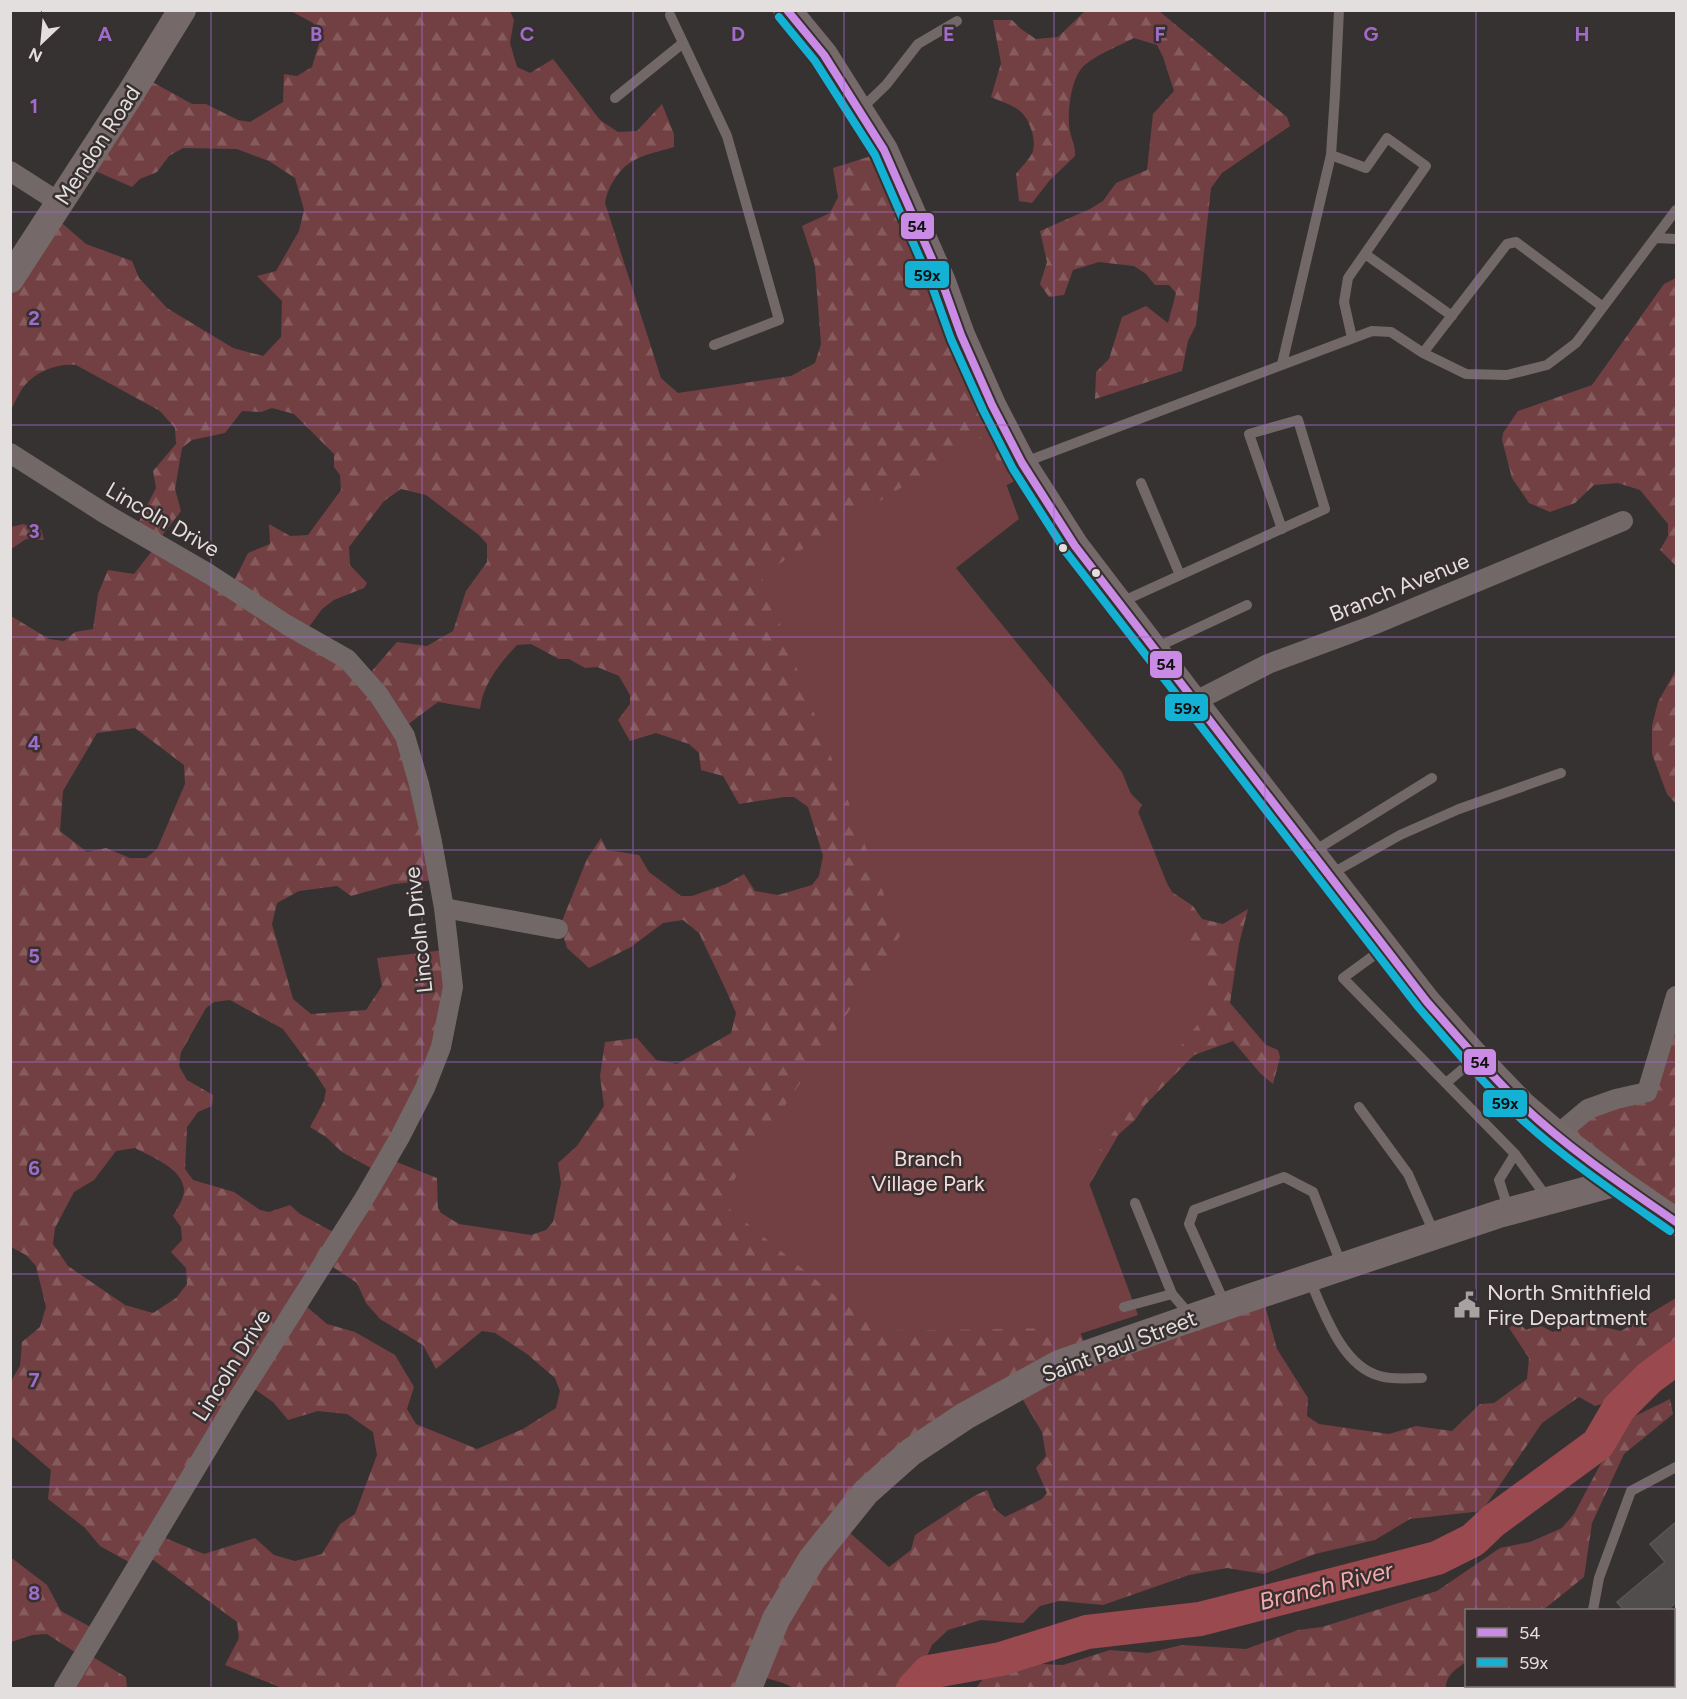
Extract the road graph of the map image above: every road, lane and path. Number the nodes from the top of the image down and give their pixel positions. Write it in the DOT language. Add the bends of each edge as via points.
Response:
graph roads {
  1 [pos="182,10"];
  2 [pos="787,10"];
  3 [pos="1339,10"];
  4 [pos="671,12"];
  5 [pos="957,21"];
  6 [pos="683,43"];
  7 [pos="615,98"];
  8 [pos="860,110"];
  9 [pos="1330,155"];
  10 [pos="10,171"];
  11 [pos="60,203"];
  12 [pos="1677,210"];
  13 [pos="1656,238"];
  14 [pos="1677,239"];
  15 [pos="1365,254"];
  16 [pos="10,279"];
  17 [pos="1603,307"];
  18 [pos="1452,316"];
  19 [pos="1352,338"];
  20 [pos="714,345"];
  21 [pos="1423,353"];
  22 [pos="1282,364"];
  23 [pos="10,453"];
  24 [pos="1022,464"];
  25 [pos="1141,483"];
  26 [pos="1623,521"];
  27 [pos="1282,529"];
  28 [pos="1180,575"];
  29 [pos="1119,603"];
  30 [pos="1247,605"];
  31 [pos="1154,649"];
  32 [pos="1194,702"];
  33 [pos="1561,773"];
  34 [pos="1432,778"];
  35 [pos="1311,853"];
  36 [pos="1329,875"];
  37 [pos="444,908"];
  38 [pos="558,929"];
  39 [pos="1385,948"];
  40 [pos="1677,996"];
  41 [pos="1476,1057"];
  42 [pos="1446,1083"];
  43 [pos="1359,1107"];
  44 [pos="1557,1136"];
  45 [pos="1515,1154"];
  46 [pos="1618,1182"];
  47 [pos="1550,1201"];
  48 [pos="1135,1203"];
  49 [pos="1509,1212"];
  50 [pos="1677,1222"];
  51 [pos="1436,1236"];
  52 [pos="1342,1267"];
  53 [pos="1309,1278"];
  54 [pos="1172,1294"];
  55 [pos="1226,1306"];
  56 [pos="1124,1307"];
  57 [pos="1192,1317"];
  58 [pos="1422,1378"];
  59 [pos="1677,1467"];
  60 [pos="1593,1609"];
  61 [pos="64,1689"];
  62 [pos="748,1689"];
  1 -- 11 [label="main road, Mendon Road"];
  2 -- 8 [label="main road" via="824,55"];
  3 -- 9 [label="lane"];
  4 -- 6 [label="lane"];
  5 -- 8 [label="lane" via="918,44 886,85"];
  6 -- 7 [label="lane"];
  6 -- 20 [label="lane" via="727,136 779,320"];
  8 -- 24 [label="main road" via="884,150 974,365"];
  9 -- 15 [label="lane" via="1366,168 1387,138 1426,166"];
  9 -- 22 [label="lane"];
  10 -- 11 [label="street"];
  11 -- 16 [label="main road, Mendon Road"];
  12 -- 13 [label="lane"];
  13 -- 14 [label="lane"];
  13 -- 17 [label="lane"];
  15 -- 18 [label="lane"];
  15 -- 19 [label="lane" via="1348,278 1344,302"];
  17 -- 18 [label="lane" via="1516,242 1507,244"];
  17 -- 21 [label="lane" via="1576,343 1547,365 1508,375 1466,374"];
  18 -- 21 [label="lane"];
  19 -- 21 [label="lane" via="1372,331 1391,332"];
  19 -- 22 [label="lane"];
  22 -- 24 [label="lane"];
  23 -- 37 [label="street, Lincoln Drive" via="347,659 378,694 405,736 419,784"];
  24 -- 29 [label="main road" via="1075,546"];
  25 -- 28 [label="lane"];
  26 -- 32 [label="street, Branch Avenue" via="1373,625 1268,664"];
  27 -- 27 [label="lane" via="1324,509 1298,420 1249,434"];
  27 -- 28 [label="lane"];
  28 -- 29 [label="lane"];
  29 -- 31 [label="main road"];
  30 -- 31 [label="lane"];
  31 -- 32 [label="main road"];
  32 -- 35 [label="main road"];
  33 -- 36 [label="lane" via="1459,809 1400,835"];
  34 -- 35 [label="lane"];
  35 -- 36 [label="main road"];
  36 -- 39 [label="main road"];
  37 -- 38 [label="street"];
  37 -- 61 [label="street, Lincoln Drive" via="453,987 441,1047 425,1088 364,1199 232,1408"];
  39 -- 41 [label="main road"];
  39 -- 42 [label="lane" via="1343,978"];
  40 -- 44 [label="street" via="1647,1092 1588,1109"];
  41 -- 42 [label="lane"];
  41 -- 44 [label="main road"];
  42 -- 45 [label="lane"];
  43 -- 51 [label="lane" via="1408,1174"];
  44 -- 46 [label="main road"];
  45 -- 47 [label="lane"];
  45 -- 49 [label="lane" via="1499,1180"];
  46 -- 47 [label="main road, Saint Paul Street"];
  46 -- 50 [label="main road"];
  47 -- 49 [label="main road, Saint Paul Street"];
  48 -- 54 [label="lane"];
  49 -- 51 [label="main road, Saint Paul Street"];
  51 -- 52 [label="main road, Saint Paul Street"];
  52 -- 53 [label="main road, Saint Paul Street"];
  52 -- 55 [label="lane" via="1313,1192 1284,1177 1194,1210 1189,1224"];
  53 -- 55 [label="main road, Saint Paul Street"];
  53 -- 58 [label="lane" via="1346,1352 1361,1368 1380,1377"];
  54 -- 56 [label="lane"];
  54 -- 57 [label="lane"];
  55 -- 57 [label="main road, Saint Paul Street"];
  57 -- 62 [label="main road, Saint Paul Street" via="1059,1364 965,1416 911,1452 866,1492 812,1559 776,1619"];
  59 -- 60 [label="lane" via="1631,1491 1599,1578"];
}
